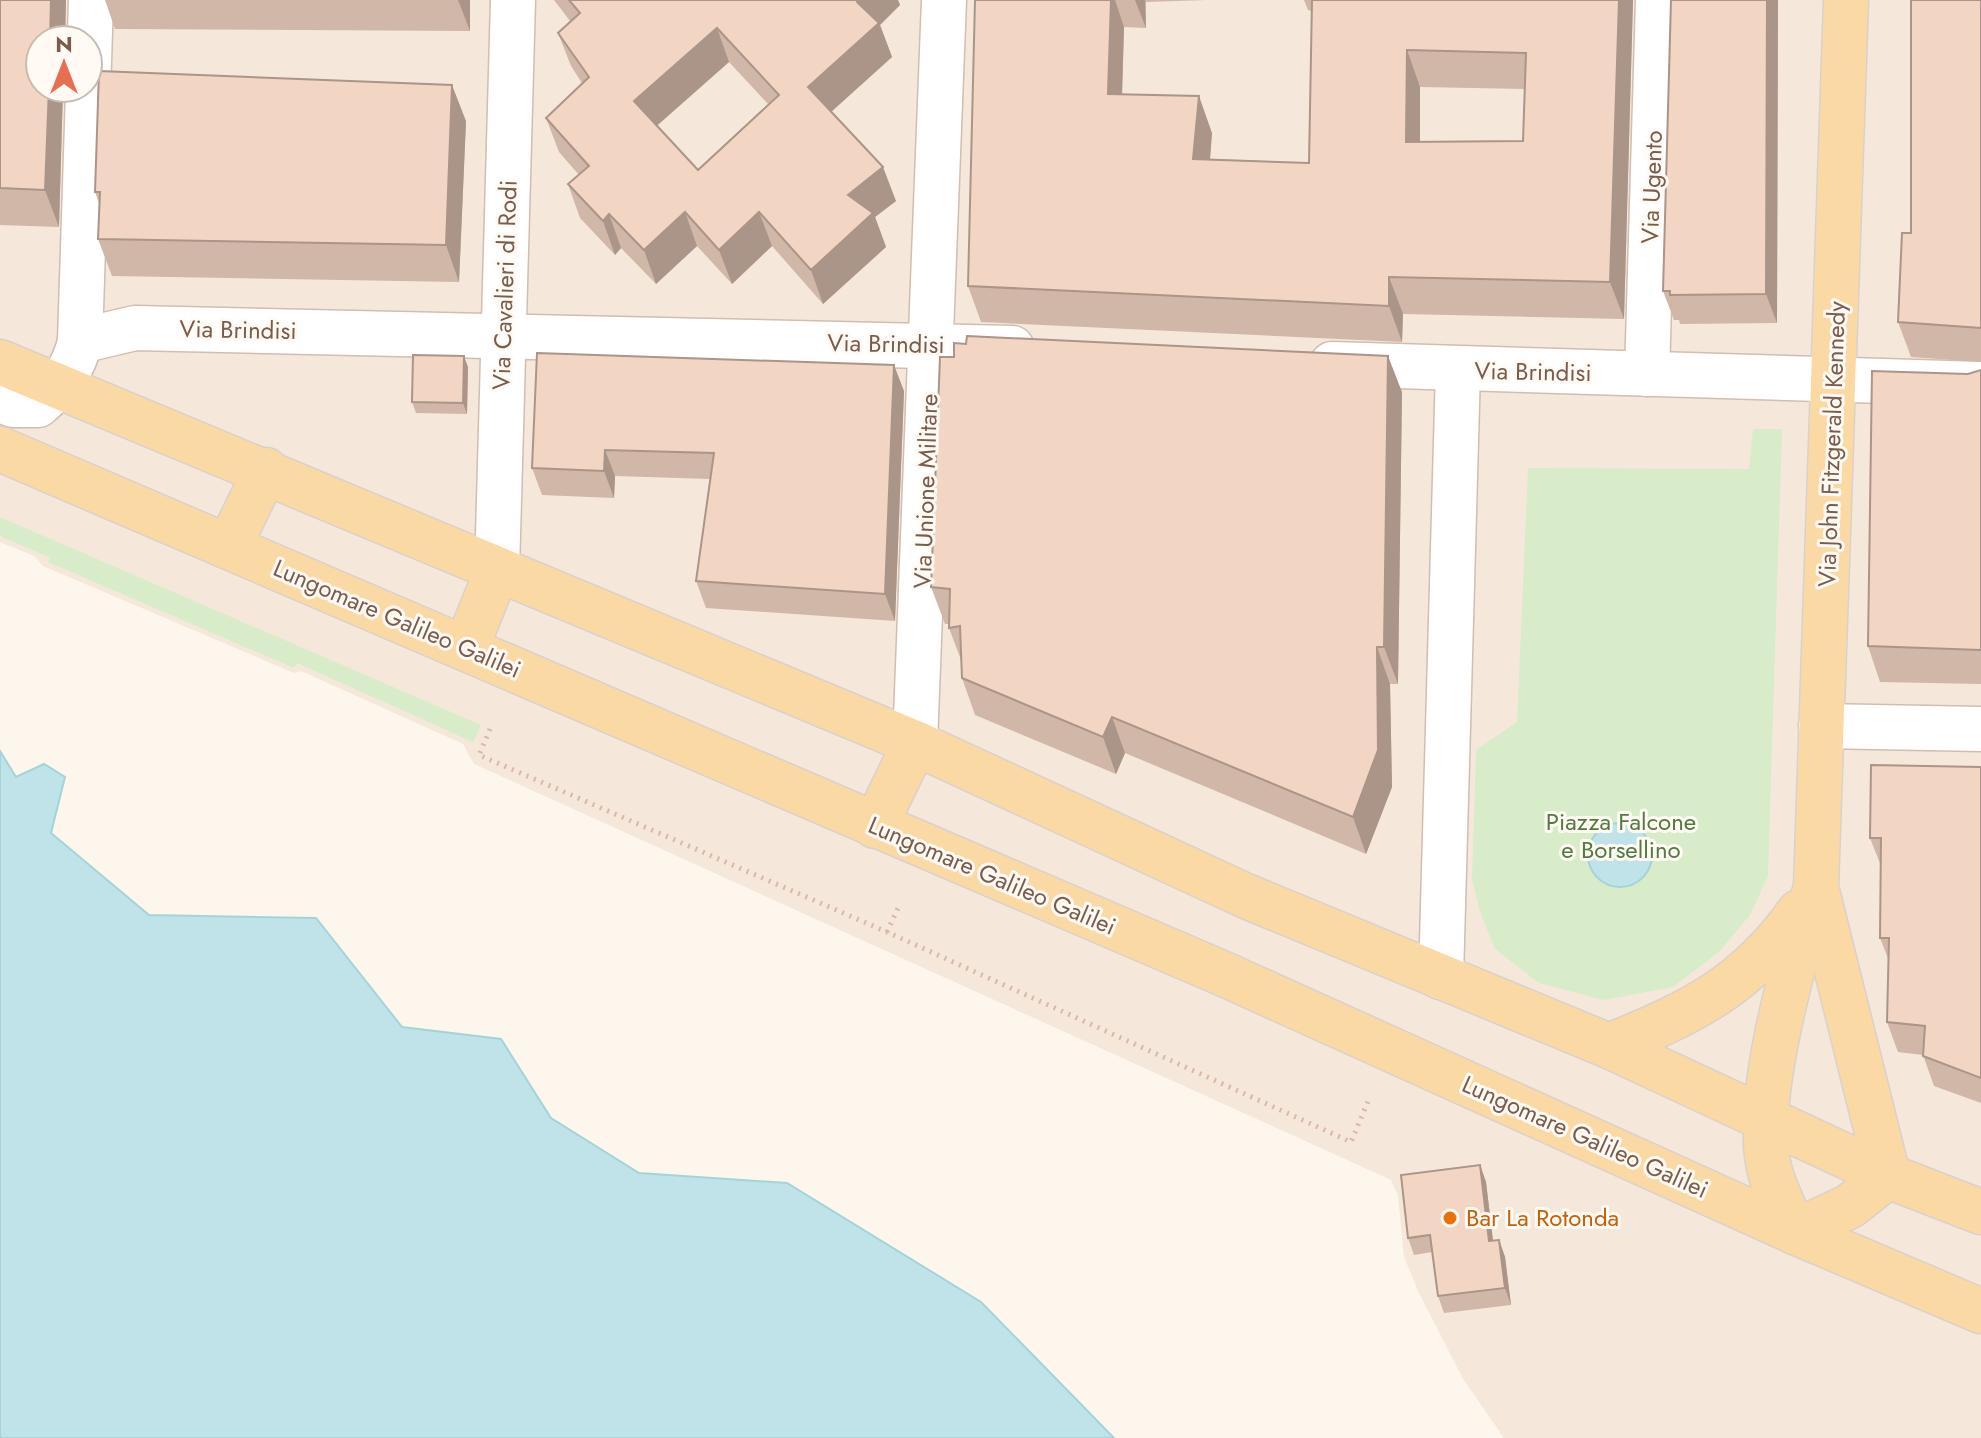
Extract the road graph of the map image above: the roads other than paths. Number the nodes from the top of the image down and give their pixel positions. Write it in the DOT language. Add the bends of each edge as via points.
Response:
graph roads {
  1 [pos="91,0"];
  2 [pos="513,0"];
  3 [pos="944,0"];
  4 [pos="1658,0"];
  5 [pos="1846,0"];
  6 [pos="504,337"];
  7 [pos="80,341"];
  8 [pos="932,345"];
  9 [pos="1059,351"];
  10 [pos="0,362"];
  11 [pos="1299,362"];
  12 [pos="1458,370"];
  13 [pos="1647,374"];
  14 [pos="1835,378"];
  15 [pos="1981,384"];
  16 [pos="60,386"];
  17 [pos="0,400"];
  18 [pos="0,449"];
  19 [pos="266,470"];
  20 [pos="229,546"];
  21 [pos="497,571"];
  22 [pos="466,648"];
  23 [pos="1821,726"];
  24 [pos="1981,729"];
  25 [pos="915,743"];
  26 [pos="875,826"];
  27 [pos="1816,887"];
  28 [pos="1441,977"];
  29 [pos="1609,1046"];
  30 [pos="1764,1119"];
  31 [pos="1888,1176"];
  32 [pos="1981,1212"];
  33 [pos="1795,1232"];
  34 [pos="1981,1311"];
  1 -- 7 [label="street"];
  2 -- 6 [label="street, Via Cavalieri di Rodi"];
  3 -- 8 [label="street, Via Unione Militare"];
  4 -- 13 [label="street, Via Ugento"];
  5 -- 14 [label="main road, Via John Fitzgerald Kennedy"];
  6 -- 7 [label="street, Via Brindisi" via="135,328"];
  6 -- 8 [label="street, Via Brindisi"];
  6 -- 21 [label="street, Via Cavalieri di Rodi"];
  7 -- 16 [label="street"];
  8 -- 9 [label="street, Via Brindisi"];
  8 -- 25 [label="street, Via Unione Militare"];
  10 -- 16 [label="main road"];
  11 -- 12 [label="street, Via Brindisi"];
  12 -- 13 [label="street, Via Brindisi"];
  12 -- 28 [label="street"];
  13 -- 14 [label="street, Via Brindisi"];
  14 -- 15 [label="street, Via Brindisi"];
  14 -- 23 [label="main road, Via John Fitzgerald Kennedy"];
  16 -- 17 [label="street" via="38,405"];
  16 -- 19 [label="main road"];
  18 -- 20 [label="main road, Lungomare Galileo Galilei"];
  19 -- 20 [label="main road"];
  19 -- 21 [label="main road"];
  20 -- 22 [label="main road, Lungomare Galileo Galilei"];
  21 -- 22 [label="main road"];
  21 -- 25 [label="main road"];
  22 -- 26 [label="main road, Lungomare Galileo Galilei"];
  23 -- 24 [label="street"];
  23 -- 27 [label="main road, Via John Fitzgerald Kennedy"];
  25 -- 26 [label="main road"];
  25 -- 28 [label="main road" via="1246,896"];
  26 -- 33 [label="main road, Lungomare Galileo Galilei" via="1224,974"];
  27 -- 29 [label="main road" via="1774,948 1746,974 1669,1022"];
  27 -- 30 [label="main road" via="1792,965"];
  27 -- 31 [label="main road"];
  28 -- 29 [label="main road"];
  29 -- 30 [label="main road"];
  30 -- 31 [label="main road"];
  30 -- 33 [label="main road" via="1770,1174"];
  31 -- 32 [label="main road"];
  31 -- 33 [label="main road" via="1850,1206"];
  33 -- 34 [label="main road, Lungomare Galileo Galilei"];
}
